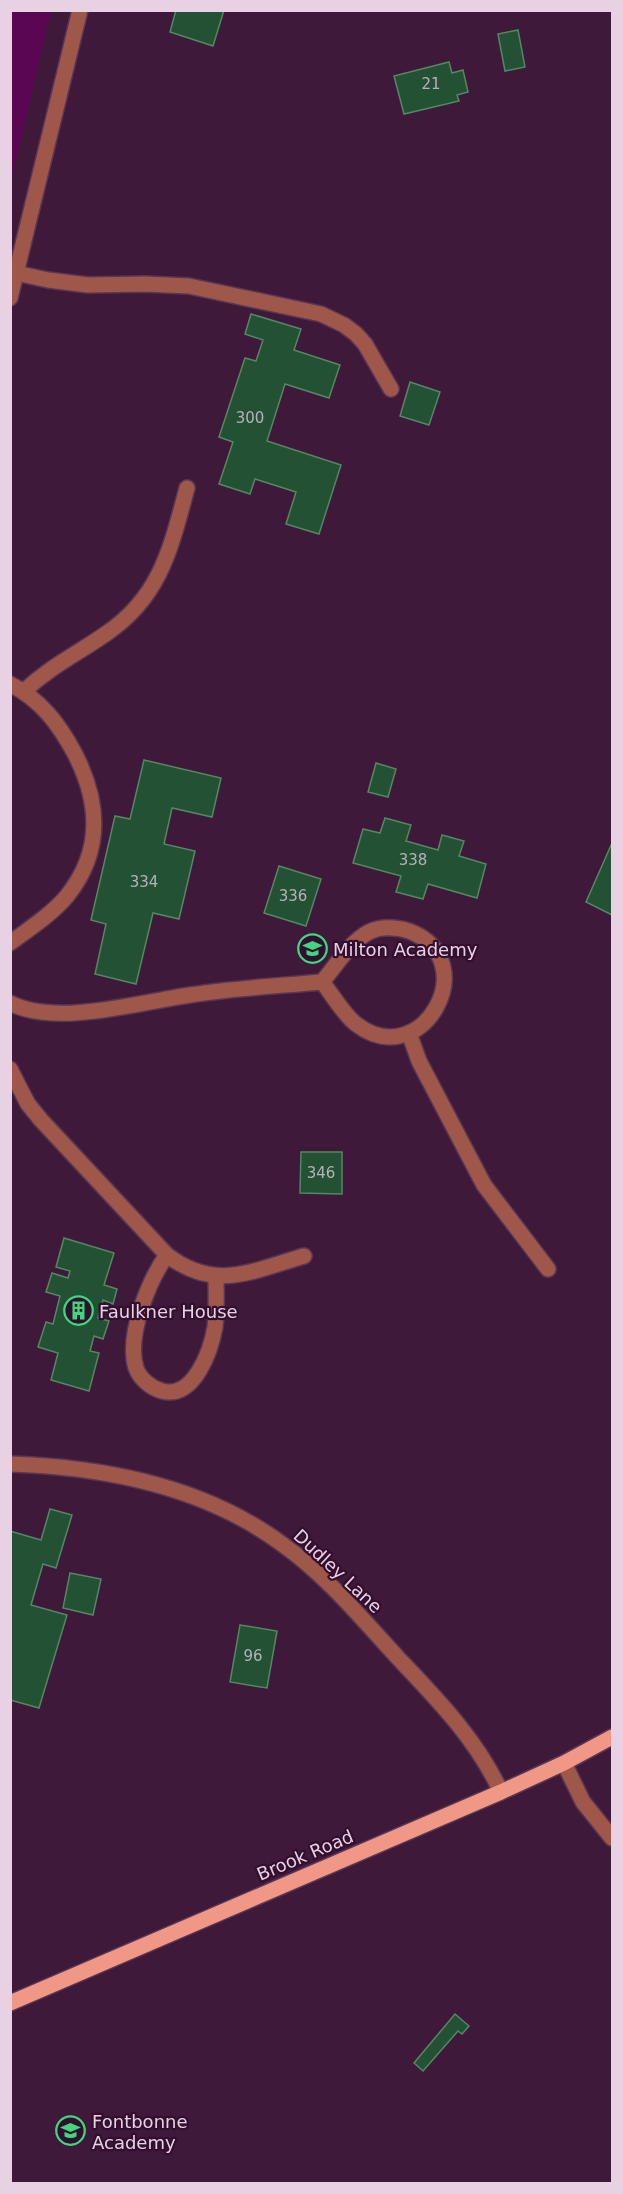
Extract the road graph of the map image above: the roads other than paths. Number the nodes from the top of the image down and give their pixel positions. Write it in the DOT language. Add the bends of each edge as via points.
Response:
graph roads {
  1 [pos="80,10"];
  2 [pos="16,273"];
  3 [pos="10,298"];
  4 [pos="391,389"];
  5 [pos="187,488"];
  6 [pos="17,688"];
  7 [pos="10,943"];
  8 [pos="322,982"];
  9 [pos="12,1007"];
  10 [pos="409,1033"];
  11 [pos="10,1069"];
  12 [pos="168,1255"];
  13 [pos="304,1256"];
  14 [pos="548,1269"];
  15 [pos="216,1276"];
  16 [pos="10,1464"];
  17 [pos="612,1737"];
  18 [pos="564,1763"];
  19 [pos="501,1792"];
  20 [pos="612,1838"];
  21 [pos="10,2003"];
  1 -- 2 [label="street"];
  2 -- 3 [label="street"];
  2 -- 4 [label="street" via="88,285 189,286 321,314 356,334"];
  5 -- 6 [label="street" via="170,550 146,595 107,633"];
  6 -- 7 [label="street" via="49,713 70,745 90,789 95,822 90,853 67,896"];
  8 -- 9 [label="street" via="198,994 88,1011"];
  8 -- 10 [label="street" via="349,1017 365,1030 387,1036"];
  8 -- 10 [label="street" via="357,940 368,933 387,928 419,936 440,960 444,987 434,1013"];
  10 -- 14 [label="street" via="419,1061 484,1185"];
  11 -- 12 [label="street" via="41,1120"];
  12 -- 15 [label="street" via="201,1274"];
  12 -- 15 [label="street" via="146,1294 135,1339 136,1367 141,1377 158,1390 185,1387 205,1360 214,1330"];
  13 -- 15 [label="street" via="246,1273"];
  16 -- 19 [label="street, Dudley Lane" via="96,1473 168,1489 229,1512 283,1544 331,1586 439,1702 477,1748"];
  17 -- 18 [label="main road, Brook Road"];
  18 -- 19 [label="main road, Brook Road"];
  18 -- 20 [label="street" via="583,1802"];
  19 -- 21 [label="main road, Brook Road"];
}
